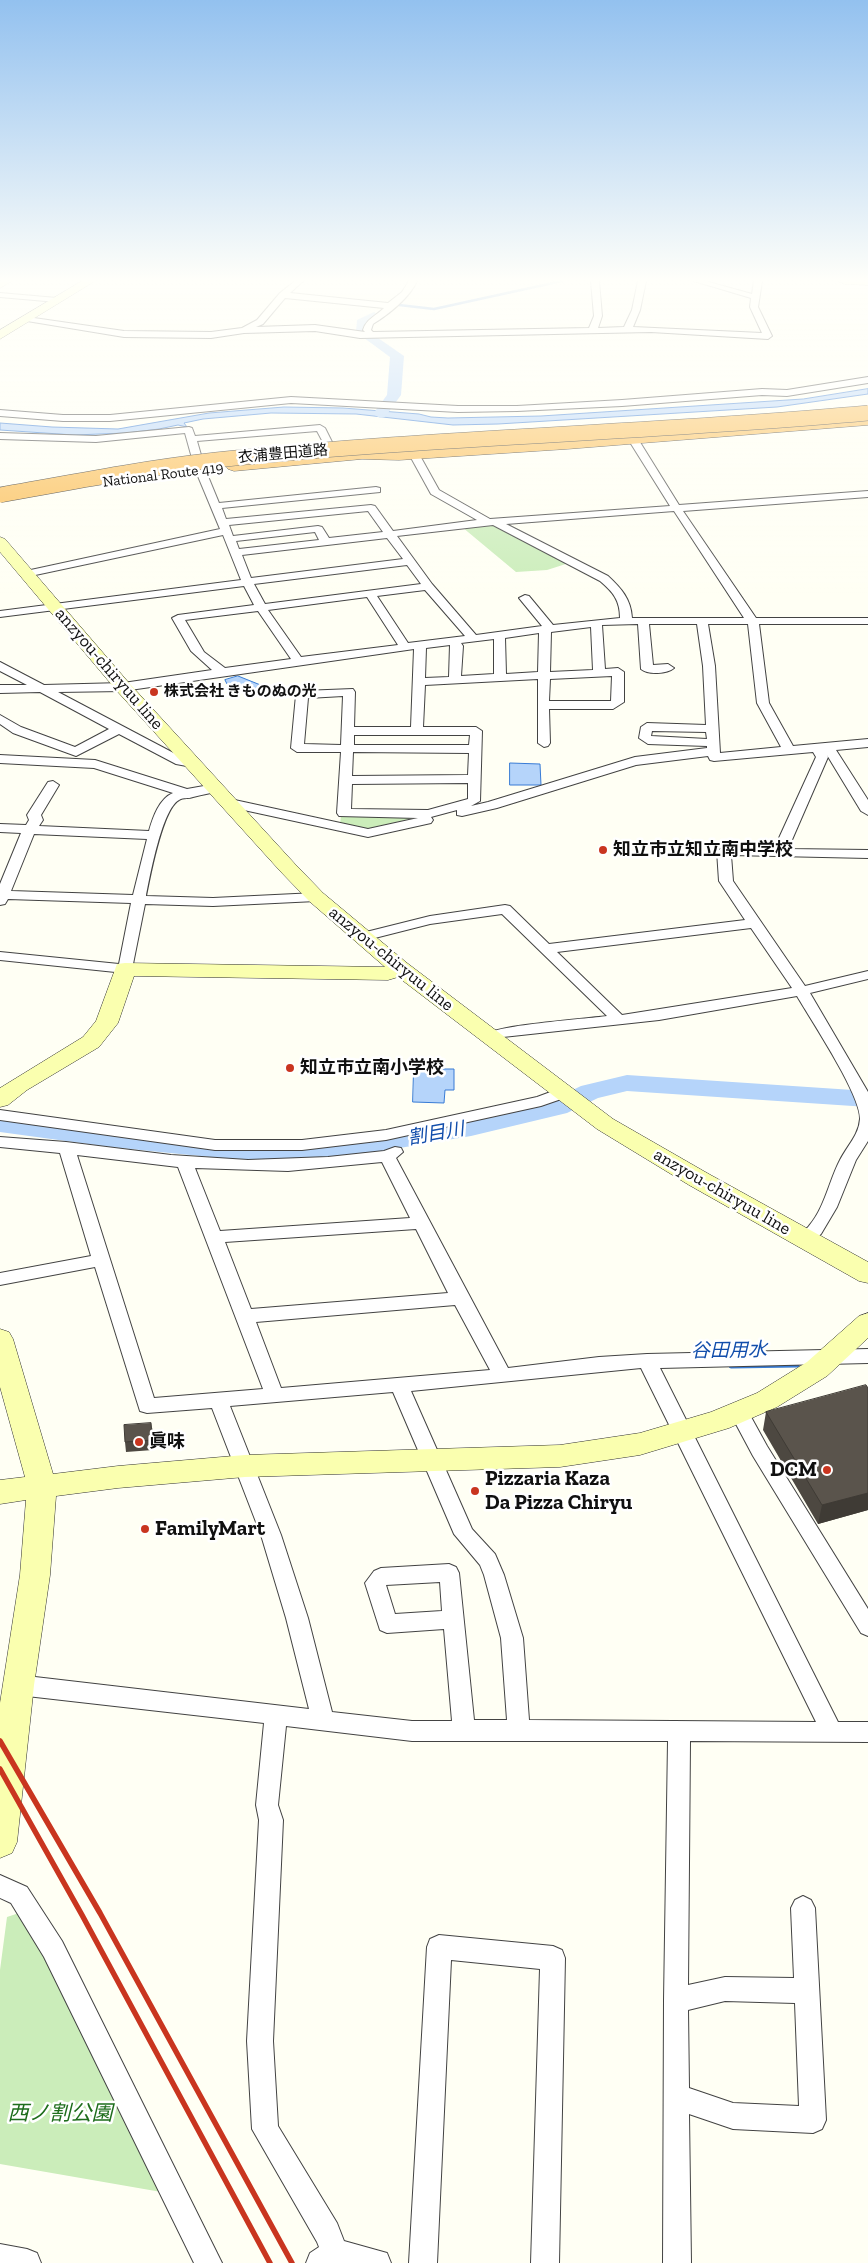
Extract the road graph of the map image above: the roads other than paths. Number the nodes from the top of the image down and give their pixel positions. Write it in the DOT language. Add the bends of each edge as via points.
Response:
graph roads {
  1 [pos="827,387"];
  2 [pos="868,407"];
  3 [pos="0,413"];
  4 [pos="868,413"];
  5 [pos="868,416"];
  6 [pos="772,419"];
  7 [pos="868,420"];
  8 [pos="742,427"];
  9 [pos="0,436"];
  10 [pos="192,439"];
  11 [pos="633,439"];
  12 [pos="328,444"];
  13 [pos="418,452"];
  14 [pos="362,454"];
  15 [pos="199,464"];
  16 [pos="0,489"];
  17 [pos="376,490"];
  18 [pos="868,494"];
  19 [pos="304,497"];
  20 [pos="0,498"];
  21 [pos="216,506"];
  22 [pos="677,509"];
  23 [pos="310,512"];
  24 [pos="492,522"];
  25 [pos="227,531"];
  26 [pos="391,534"];
  27 [pos="0,542"];
  28 [pos="326,542"];
  29 [pos="236,553"];
  30 [pos="410,560"];
  31 [pos="26,574"];
  32 [pos="248,583"];
  33 [pos="428,586"];
  34 [pos="370,593"];
  35 [pos="525,598"];
  36 [pos="212,601"];
  37 [pos="261,607"];
  38 [pos="55,608"];
  39 [pos="0,614"];
  40 [pos="626,621"];
  41 [pos="643,621"];
  42 [pos="596,622"];
  43 [pos="702,622"];
  44 [pos="753,622"];
  45 [pos="868,622"];
  46 [pos="547,628"];
  47 [pos="497,635"];
  48 [pos="472,638"];
  49 [pos="453,641"];
  50 [pos="420,645"];
  51 [pos="405,647"];
  52 [pos="298,661"];
  53 [pos="0,666"];
  54 [pos="668,668"];
  55 [pos="222,672"];
  56 [pos="599,673"];
  57 [pos="544,675"];
  58 [pos="500,677"];
  59 [pos="455,680"];
  60 [pos="418,682"];
  61 [pos="123,687"];
  62 [pos="0,689"];
  63 [pos="44,689"];
  64 [pos="543,705"];
  65 [pos="0,719"];
  66 [pos="118,729"];
  67 [pos="713,729"];
  68 [pos="348,731"];
  69 [pos="417,731"];
  70 [pos="868,742"];
  71 [pos="544,743"];
  72 [pos="714,747"];
  73 [pos="823,747"];
  74 [pos="347,749"];
  75 [pos="475,749"];
  76 [pos="789,751"];
  77 [pos="0,759"];
  78 [pos="192,763"];
  79 [pos="474,778"];
  80 [pos="346,780"];
  81 [pos="53,785"];
  82 [pos="215,788"];
  83 [pos="190,794"];
  84 [pos="230,803"];
  85 [pos="868,811"];
  86 [pos="0,828"];
  87 [pos="29,830"];
  88 [pos="154,835"];
  89 [pos="779,853"];
  90 [pos="868,854"];
  91 [pos="316,897"];
  92 [pos="1,898"];
  93 [pos="140,899"];
  94 [pos="754,923"];
  95 [pos="363,937"];
  96 [pos="546,949"];
  97 [pos="0,956"];
  98 [pos="399,968"];
  99 [pos="125,969"];
  100 [pos="868,975"];
  101 [pos="801,991"];
  102 [pos="618,1020"];
  103 [pos="489,1037"];
  104 [pos="573,1099"];
  105 [pos="0,1100"];
  106 [pos="867,1109"];
  107 [pos="0,1115"];
  108 [pos="386,1135"];
  109 [pos="0,1142"];
  110 [pos="66,1147"];
  111 [pos="391,1155"];
  112 [pos="185,1162"];
  113 [pos="423,1223"];
  114 [pos="213,1237"];
  115 [pos="804,1239"];
  116 [pos="101,1260"];
  117 [pos="868,1274"];
  118 [pos="0,1279"];
  119 [pos="460,1298"];
  120 [pos="247,1316"];
  121 [pos="868,1323"];
  122 [pos="0,1339"];
  123 [pos="868,1356"];
  124 [pos="831,1358"];
  125 [pos="647,1361"];
  126 [pos="503,1376"];
  127 [pos="5,1377"];
  128 [pos="399,1384"];
  129 [pos="274,1395"];
  130 [pos="218,1399"];
  131 [pos="738,1411"];
  132 [pos="682,1432"];
  133 [pos="433,1460"];
  134 [pos="245,1466"];
  135 [pos="42,1487"];
  136 [pos="0,1492"];
  137 [pos="453,1619"];
  138 [pos="868,1627"];
  139 [pos="18,1685"];
  140 [pos="276,1715"];
  141 [pos="323,1720"];
  142 [pos="520,1730"];
  143 [pos="464,1731"];
  144 [pos="679,1732"];
  145 [pos="832,1732"];
  146 [pos="868,1732"];
  147 [pos="0,1842"];
  148 [pos="0,1886"];
  149 [pos="804,1908"];
  150 [pos="808,1990"];
  151 [pos="676,2000"];
  152 [pos="676,2096"];
  153 [pos="0,2258"];
  154 [pos="327,2258"];
  155 [pos="27,2263"];
  156 [pos="208,2263"];
  157 [pos="377,2263"];
  158 [pos="422,2263"];
  159 [pos="546,2263"];
  160 [pos="677,2263"];
  1 -- 3 [label="street" via="787,393 480,410 322,400 270,401 124,418 80,419"];
  2 -- 6 [label="highway, National Route 419"];
  2 -- 6 [label="highway, bridge"];
  4 -- 20 [label="highway, 衣浦豊田道路, bridge" via="287,453 131,470"];
  5 -- 8 [label="highway, 衣浦豊田道路, bridge"];
  6 -- 15 [label="highway, National Route 419" via="359,444"];
  7 -- 11 [label="highway"];
  8 -- 13 [label="highway, 衣浦豊田道路"];
  8 -- 20 [label="highway, 衣浦豊田道路, bridge" via="367,450 216,463 58,486"];
  9 -- 10 [label="street" via="96,439 189,430"];
  10 -- 12 [label="street" via="320,428"];
  10 -- 15 [label="street"];
  11 -- 13 [label="highway"];
  11 -- 22 [label="street"];
  13 -- 14 [label="highway, 衣浦豊田道路"];
  13 -- 24 [label="street" via="435,492"];
  14 -- 15 [label="highway, National Route 419"];
  15 -- 16 [label="highway, National Route 419" via="121,468"];
  15 -- 20 [label="highway, National Route 419"];
  15 -- 21 [label="street"];
  17 -- 19 [label="street"];
  18 -- 22 [label="street"];
  19 -- 21 [label="street"];
  19 -- 23 [label="street"];
  21 -- 25 [label="street"];
  22 -- 24 [label="street"];
  22 -- 44 [label="street"];
  23 -- 25 [label="street"];
  23 -- 26 [label="street" via="371,508"];
  24 -- 26 [label="street"];
  24 -- 40 [label="street" via="585,566 613,586 624,601"];
  25 -- 28 [label="street" via="318,529"];
  25 -- 29 [label="street"];
  25 -- 31 [label="street"];
  26 -- 28 [label="street"];
  26 -- 30 [label="street"];
  27 -- 31 [label="street, anzyou-chiryuu line"];
  28 -- 29 [label="street"];
  29 -- 32 [label="street"];
  30 -- 32 [label="street"];
  30 -- 33 [label="street"];
  31 -- 38 [label="street, anzyou-chiryuu line"];
  32 -- 36 [label="street"];
  32 -- 37 [label="street"];
  33 -- 34 [label="street"];
  33 -- 48 [label="street"];
  34 -- 37 [label="street"];
  34 -- 51 [label="street"];
  35 -- 46 [label="street"];
  36 -- 37 [label="street"];
  36 -- 38 [label="street"];
  36 -- 55 [label="street" via="178,618 196,652"];
  37 -- 52 [label="street"];
  38 -- 39 [label="street"];
  38 -- 61 [label="street, anzyou-chiryuu line"];
  40 -- 41 [label="street"];
  40 -- 42 [label="street"];
  41 -- 43 [label="street"];
  41 -- 54 [label="street" via="646,669"];
  42 -- 46 [label="street"];
  42 -- 56 [label="street"];
  43 -- 44 [label="street"];
  43 -- 67 [label="street"];
  44 -- 45 [label="street"];
  44 -- 76 [label="street" via="763,702"];
  46 -- 47 [label="street"];
  46 -- 57 [label="street"];
  47 -- 48 [label="street"];
  47 -- 58 [label="street" via="500,639"];
  48 -- 49 [label="street"];
  49 -- 50 [label="street"];
  49 -- 59 [label="street" via="457,646"];
  50 -- 51 [label="street"];
  50 -- 60 [label="street"];
  51 -- 52 [label="street"];
  52 -- 55 [label="street"];
  53 -- 63 [label="street"];
  55 -- 61 [label="street"];
  56 -- 57 [label="street"];
  56 -- 64 [label="street" via="618,672 618,702 613,705"];
  57 -- 58 [label="street"];
  57 -- 64 [label="street"];
  58 -- 59 [label="street"];
  59 -- 60 [label="street"];
  60 -- 69 [label="street"];
  61 -- 63 [label="street"];
  61 -- 78 [label="street, anzyou-chiryuu line"];
  62 -- 63 [label="street"];
  63 -- 66 [label="street"];
  64 -- 71 [label="street"];
  65 -- 66 [label="street" via="17,730 76,752"];
  66 -- 78 [label="street" via="180,762"];
  67 -- 72 [label="street"];
  67 -- 72 [label="street" via="647,727 645,738"];
  68 -- 69 [label="street"];
  68 -- 74 [label="street"];
  68 -- 74 [label="street" via="349,692 302,695 297,748"];
  69 -- 75 [label="street" via="476,731"];
  70 -- 73 [label="street"];
  72 -- 76 [label="street" via="714,757"];
  72 -- 84 [label="street" via="635,761 492,805 368,833"];
  73 -- 76 [label="street"];
  73 -- 85 [label="street"];
  73 -- 89 [label="street" via="822,757"];
  74 -- 75 [label="street"];
  74 -- 80 [label="street"];
  75 -- 79 [label="street"];
  77 -- 83 [label="street" via="95,764"];
  78 -- 82 [label="street, anzyou-chiryuu line"];
  79 -- 80 [label="street"];
  79 -- 80 [label="street" via="474,801 429,814 344,813"];
  81 -- 87 [label="street" via="34,815 36,820"];
  82 -- 83 [label="street"];
  82 -- 84 [label="street, anzyou-chiryuu line"];
  83 -- 88 [label="street" via="167,802"];
  84 -- 91 [label="street, anzyou-chiryuu line"];
  86 -- 87 [label="street"];
  87 -- 88 [label="street"];
  87 -- 92 [label="street"];
  88 -- 93 [label="street"];
  89 -- 90 [label="street"];
  89 -- 94 [label="street" via="724,851 726,881"];
  91 -- 93 [label="street" via="213,902"];
  91 -- 95 [label="street, anzyou-chiryuu line"];
  92 -- 93 [label="street"];
  93 -- 99 [label="street"];
  94 -- 96 [label="street"];
  94 -- 101 [label="street"];
  95 -- 96 [label="street" via="430,920 505,909"];
  95 -- 98 [label="street, anzyou-chiryuu line"];
  96 -- 102 [label="street"];
  97 -- 99 [label="street"];
  98 -- 99 [label="street" via="388,974"];
  98 -- 103 [label="street, anzyou-chiryuu line"];
  99 -- 105 [label="street" via="107,1023 92,1042 19,1085"];
  100 -- 101 [label="street"];
  101 -- 102 [label="street"];
  101 -- 106 [label="street"];
  102 -- 103 [label="street"];
  103 -- 104 [label="street, anzyou-chiryuu line"];
  104 -- 108 [label="street" via="541,1101"];
  104 -- 115 [label="street, anzyou-chiryuu line" via="605,1124"];
  106 -- 115 [label="street" via="866,1134 848,1160 829,1207 815,1230"];
  107 -- 108 [label="street" via="214,1145 302,1145"];
  108 -- 111 [label="street"];
  109 -- 110 [label="street"];
  110 -- 112 [label="street"];
  110 -- 116 [label="street"];
  111 -- 112 [label="street" via="305,1166"];
  111 -- 113 [label="street"];
  112 -- 114 [label="street"];
  113 -- 114 [label="street"];
  113 -- 119 [label="street"];
  114 -- 120 [label="street"];
  115 -- 117 [label="street, anzyou-chiryuu line"];
  116 -- 118 [label="street"];
  116 -- 130 [label="street" via="147,1406"];
  119 -- 120 [label="street"];
  119 -- 126 [label="street"];
  120 -- 129 [label="street"];
  121 -- 124 [label="street"];
  122 -- 127 [label="street"];
  123 -- 124 [label="street"];
  124 -- 125 [label="street"];
  124 -- 131 [label="street" via="768,1400"];
  125 -- 126 [label="street"];
  125 -- 132 [label="street"];
  126 -- 128 [label="street"];
  127 -- 135 [label="street"];
  128 -- 129 [label="street"];
  128 -- 133 [label="street"];
  129 -- 130 [label="street"];
  130 -- 134 [label="street"];
  131 -- 132 [label="street"];
  131 -- 138 [label="street"];
  132 -- 133 [label="street" via="640,1444 560,1456"];
  132 -- 145 [label="street"];
  133 -- 134 [label="street"];
  133 -- 142 [label="street" via="464,1534 488,1560 494,1575 512,1638"];
  134 -- 135 [label="street"];
  134 -- 141 [label="street" via="297,1618"];
  135 -- 136 [label="street"];
  135 -- 139 [label="street" via="35,1575"];
  137 -- 143 [label="street"];
  139 -- 140 [label="street"];
  139 -- 147 [label="street"];
  140 -- 141 [label="street"];
  140 -- 154 [label="street" via="267,1805 271,1820 260,2041 265,2129 327,2233"];
  141 -- 143 [label="street" via="381,1729"];
  142 -- 143 [label="street"];
  142 -- 144 [label="street"];
  144 -- 145 [label="street"];
  144 -- 151 [label="street"];
  145 -- 146 [label="street"];
  148 -- 156 [label="street" via="19,1895 53,1949"];
  149 -- 150 [label="street"];
  150 -- 151 [label="street" via="725,1989"];
  150 -- 152 [label="street" via="813,2120 733,2116"];
  151 -- 152 [label="street"];
  152 -- 160 [label="street"];
  153 -- 155 [label="street"];
  154 -- 157 [label="street"];
  158 -- 159 [label="street" via="439,1946 553,1958"];
}
